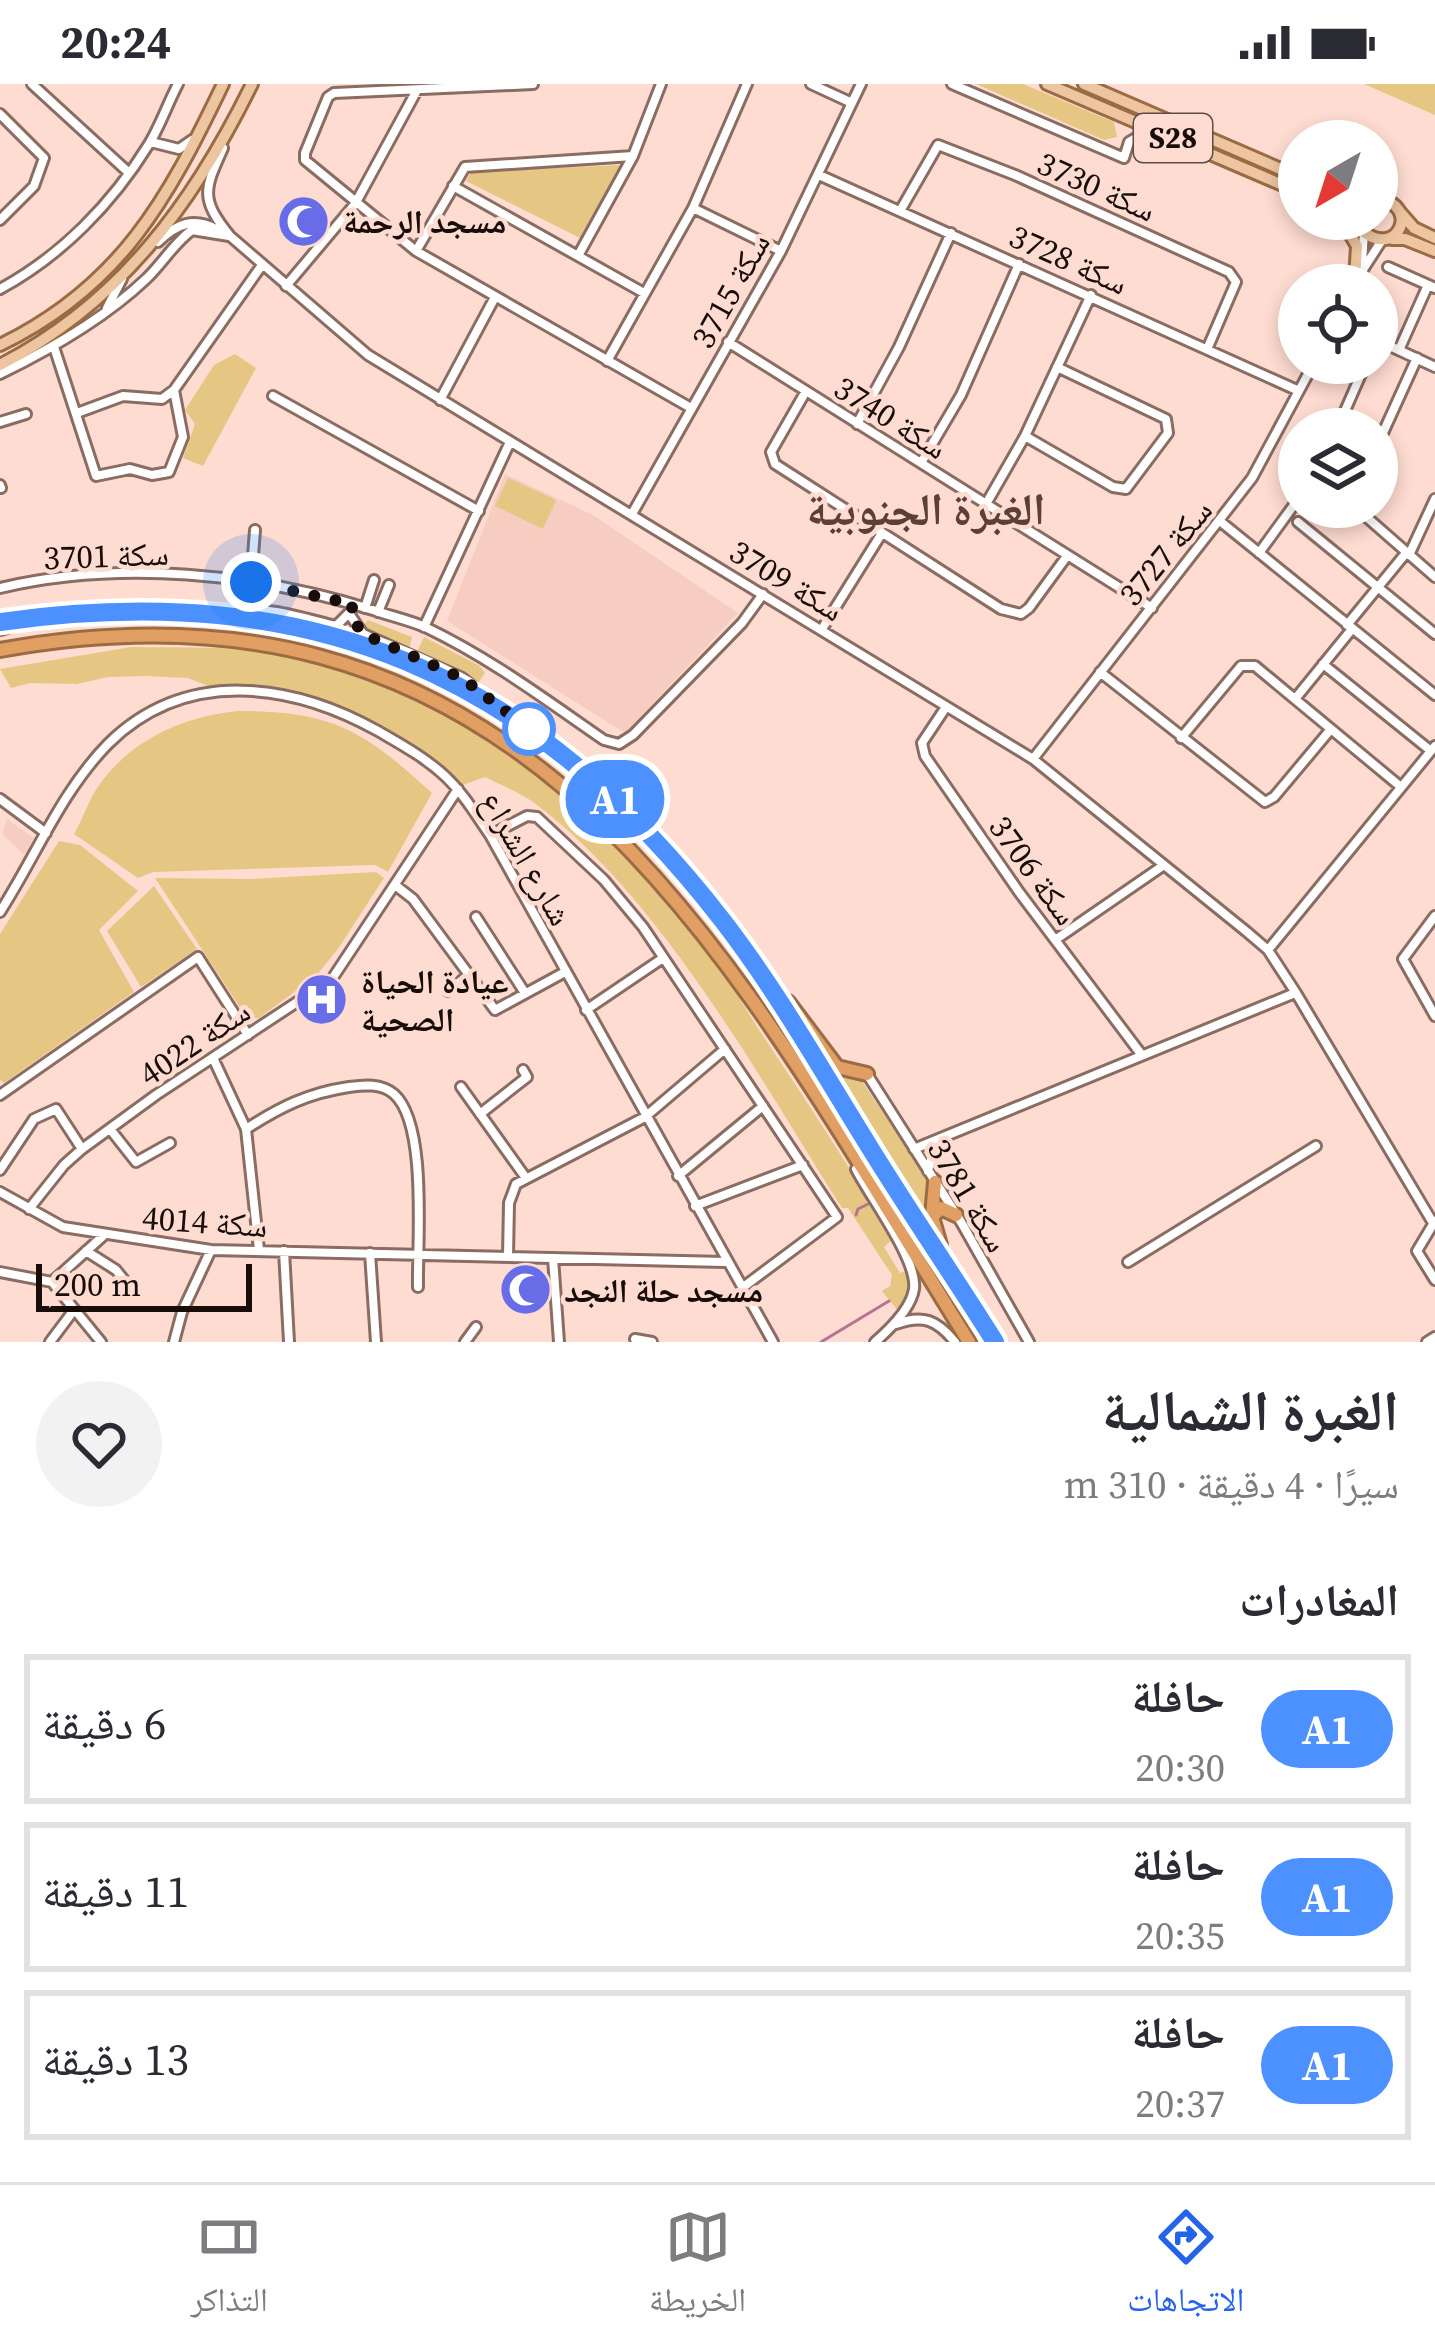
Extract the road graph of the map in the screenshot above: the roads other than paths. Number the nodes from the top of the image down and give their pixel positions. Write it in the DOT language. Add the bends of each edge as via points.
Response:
graph roads {
  1 [pos="32,84"];
  2 [pos="178,84"];
  3 [pos="223,84"];
  4 [pos="533,84"];
  5 [pos="661,84"];
  6 [pos="747,84"];
  7 [pos="811,84"];
  8 [pos="861,84"];
  9 [pos="952,84"];
  10 [pos="1047,84"];
  11 [pos="1084,84"];
  12 [pos="252,85"];
  13 [pos="473,86"];
  14 [pos="417,90"];
  15 [pos="852,103"];
  16 [pos="240,108"];
  17 [pos="209,113"];
  18 [pos="0,114"];
  19 [pos="1120,116"];
  20 [pos="1151,129"];
  21 [pos="151,142"];
  22 [pos="1130,142"];
  23 [pos="169,149"];
  24 [pos="633,156"];
  25 [pos="1278,168"];
  26 [pos="128,172"];
  27 [pos="819,175"];
  28 [pos="174,182"];
  29 [pos="1278,183"];
  30 [pos="453,186"];
  31 [pos="355,204"];
  32 [pos="693,208"];
  33 [pos="1398,209"];
  34 [pos="900,211"];
  35 [pos="1400,212"];
  36 [pos="0,220"];
  37 [pos="1398,228"];
  38 [pos="950,233"];
  39 [pos="230,236"];
  40 [pos="1435,238"];
  41 [pos="1398,239"];
  42 [pos="1385,240"];
  43 [pos="416,251"];
  44 [pos="781,251"];
  45 [pos="1435,251"];
  46 [pos="579,254"];
  47 [pos="1019,264"];
  48 [pos="1367,264"];
  49 [pos="262,265"];
  50 [pos="134,266"];
  51 [pos="1398,272"];
  52 [pos="122,279"];
  53 [pos="286,286"];
  54 [pos="1432,287"];
  55 [pos="0,290"];
  56 [pos="644,293"];
  57 [pos="1091,295"];
  58 [pos="494,298"];
  59 [pos="107,309"];
  60 [pos="728,342"];
  61 [pos="0,345"];
  62 [pos="54,347"];
  63 [pos="1208,347"];
  64 [pos="1399,350"];
  65 [pos="1417,358"];
  66 [pos="607,361"];
  67 [pos="0,365"];
  68 [pos="1057,367"];
  69 [pos="1435,367"];
  70 [pos="0,374"];
  71 [pos="1303,384"];
  72 [pos="174,390"];
  73 [pos="1299,391"];
  74 [pos="806,392"];
  75 [pos="272,396"];
  76 [pos="440,400"];
  77 [pos="691,408"];
  78 [pos="1394,408"];
  79 [pos="77,413"];
  80 [pos="26,414"];
  81 [pos="0,422"];
  82 [pos="857,424"];
  83 [pos="1025,436"];
  84 [pos="510,442"];
  85 [pos="921,464"];
  86 [pos="1435,499"];
  87 [pos="986,504"];
  88 [pos="479,511"];
  89 [pos="632,514"];
  90 [pos="1221,522"];
  91 [pos="1278,527"];
  92 [pos="1305,528"];
  93 [pos="1378,528"];
  94 [pos="255,530"];
  95 [pos="881,533"];
  96 [pos="1259,553"];
  97 [pos="1408,554"];
  98 [pos="1068,556"];
  99 [pos="1435,577"];
  100 [pos="374,580"];
  101 [pos="251,582"];
  102 [pos="388,585"];
  103 [pos="1378,587"];
  104 [pos="0,588"];
  105 [pos="763,594"];
  106 [pos="365,608"];
  107 [pos="1152,608"];
  108 [pos="352,610"];
  109 [pos="378,612"];
  110 [pos="220,614"];
  111 [pos="0,625"];
  112 [pos="424,627"];
  113 [pos="1350,627"];
  114 [pos="822,629"];
  115 [pos="1435,634"];
  116 [pos="0,652"];
  117 [pos="1323,664"];
  118 [pos="1100,672"];
  119 [pos="1435,695"];
  120 [pos="1295,699"];
  121 [pos="946,707"];
  122 [pos="505,711"];
  123 [pos="1330,728"];
  124 [pos="1181,738"];
  125 [pos="1433,749"];
  126 [pos="1034,759"];
  127 [pos="1401,787"];
  128 [pos="458,789"];
  129 [pos="0,799"];
  130 [pos="46,832"];
  131 [pos="490,835"];
  132 [pos="1164,865"];
  133 [pos="394,885"];
  134 [pos="0,912"];
  135 [pos="476,916"];
  136 [pos="1435,916"];
  137 [pos="726,925"];
  138 [pos="1055,940"];
  139 [pos="1268,950"];
  140 [pos="664,958"];
  141 [pos="565,971"];
  142 [pos="470,975"];
  143 [pos="448,992"];
  144 [pos="525,993"];
  145 [pos="1296,993"];
  146 [pos="586,1010"];
  147 [pos="1435,1016"];
  148 [pos="248,1035"];
  149 [pos="725,1049"];
  150 [pos="1142,1054"];
  151 [pos="214,1058"];
  152 [pos="523,1070"];
  153 [pos="867,1075"];
  154 [pos="461,1087"];
  155 [pos="0,1095"];
  156 [pos="763,1106"];
  157 [pos="480,1114"];
  158 [pos="645,1117"];
  159 [pos="110,1129"];
  160 [pos="246,1129"];
  161 [pos="839,1132"];
  162 [pos="946,1138"];
  163 [pos="170,1143"];
  164 [pos="1316,1146"];
  165 [pos="82,1149"];
  166 [pos="914,1149"];
  167 [pos="803,1165"];
  168 [pos="1,1167"];
  169 [pos="678,1176"];
  170 [pos="931,1176"];
  171 [pos="526,1178"];
  172 [pos="0,1192"];
  173 [pos="694,1205"];
  174 [pos="29,1209"];
  175 [pos="956,1214"];
  176 [pos="932,1217"];
  177 [pos="1434,1222"];
  178 [pos="103,1236"];
  179 [pos="211,1250"];
  180 [pos="259,1250"];
  181 [pos="284,1251"];
  182 [pos="86,1252"];
  183 [pos="370,1253"];
  184 [pos="418,1254"];
  185 [pos="508,1256"];
  186 [pos="553,1258"];
  187 [pos="726,1262"];
  188 [pos="1128,1262"];
  189 [pos="0,1272"];
  190 [pos="1435,1280"];
  191 [pos="52,1282"];
  192 [pos="418,1287"];
  193 [pos="742,1288"];
  194 [pos="132,1290"];
  195 [pos="74,1310"];
  196 [pos="978,1315"];
  197 [pos="895,1324"];
  198 [pos="476,1327"];
  199 [pos="1435,1336"];
  200 [pos="634,1339"];
  201 [pos="50,1342"];
  202 [pos="101,1342"];
  203 [pos="174,1342"];
  204 [pos="289,1342"];
  205 [pos="376,1342"];
  206 [pos="465,1342"];
  207 [pos="559,1342"];
  208 [pos="652,1342"];
  209 [pos="773,1342"];
  210 [pos="875,1342"];
  211 [pos="955,1342"];
  212 [pos="969,1342"];
  213 [pos="995,1342"];
  214 [pos="1029,1342"];
  215 [pos="1426,1342"];
  1 -- 26 [label="street"];
  2 -- 21 [label="street"];
  3 -- 17 [label="main road"];
  4 -- 13 [label="street"];
  5 -- 24 [label="street"];
  6 -- 32 [label="street"];
  7 -- 15 [label="street"];
  8 -- 15 [label="street, سكة 3715"];
  9 -- 22 [label="street" via="1124,158"];
  10 -- 19 [label="main road, S28"];
  11 -- 25 [label="main road, S28"];
  12 -- 16 [label="main road"];
  13 -- 14 [label="street"];
  14 -- 31 [label="street"];
  14 -- 31 [label="street" via="328,98 305,160"];
  15 -- 27 [label="street, سكة 3715"];
  16 -- 39 [label="street, سكة 3709" via="206,198"];
  16 -- 50 [label="main road"];
  17 -- 23 [label="street" via="190,143"];
  17 -- 28 [label="main road"];
  18 -- 36 [label="street" via="44,158 34,187"];
  19 -- 20 [label="main road, S28"];
  19 -- 22 [label="street"];
  20 -- 22 [label="street"];
  20 -- 29 [label="main road, S28"];
  21 -- 23 [label="street"];
  21 -- 26 [label="street"];
  23 -- 28 [label="street"];
  24 -- 30 [label="street" via="469,165"];
  24 -- 46 [label="street"];
  26 -- 55 [label="street" via="89,222"];
  27 -- 34 [label="street, سكة 3728"];
  27 -- 44 [label="street, سكة 3715"];
  28 -- 61 [label="main road" via="149,223 86,292"];
  30 -- 43 [label="street"];
  30 -- 46 [label="street"];
  31 -- 43 [label="street"];
  31 -- 53 [label="street"];
  32 -- 44 [label="street"];
  32 -- 56 [label="street"];
  33 -- 35 [label="main road"];
  34 -- 38 [label="street, سكة 3728"];
  34 -- 63 [label="street, سكة 3730" via="938,145 1015,175 1229,272 1236,282"];
  35 -- 37 [label="main road"];
  35 -- 40 [label="main road"];
  38 -- 47 [label="street, سكة 3728"];
  38 -- 82 [label="street"];
  39 -- 49 [label="street, سكة 3709"];
  39 -- 50 [label="street" via="182,224"];
  39 -- 59 [label="street" via="192,230"];
  41 -- 45 [label="main road"];
  42 -- 48 [label="street"];
  43 -- 58 [label="street"];
  44 -- 60 [label="street, سكة 3715"];
  46 -- 56 [label="street"];
  47 -- 57 [label="street, سكة 3728"];
  47 -- 85 [label="street"];
  49 -- 53 [label="street, سكة 3709"];
  49 -- 72 [label="street"];
  50 -- 52 [label="main road"];
  51 -- 54 [label="street"];
  52 -- 59 [label="street"];
  52 -- 67 [label="main road" via="47,340"];
  53 -- 76 [label="street, سكة 3709" via="368,355"];
  54 -- 64 [label="street"];
  56 -- 66 [label="street"];
  57 -- 63 [label="street, سكة 3728"];
  57 -- 68 [label="street"];
  58 -- 66 [label="street"];
  58 -- 76 [label="street"];
  59 -- 62 [label="street"];
  60 -- 74 [label="street, سكة 3740"];
  60 -- 77 [label="street, سكة 3715"];
  62 -- 70 [label="street"];
  62 -- 79 [label="street"];
  63 -- 73 [label="street, سكة 3728"];
  64 -- 65 [label="street"];
  65 -- 69 [label="street"];
  65 -- 78 [label="street"];
  66 -- 77 [label="street"];
  68 -- 83 [label="street"];
  68 -- 83 [label="street" via="1166,419 1168,433 1126,489"];
  71 -- 73 [label="street, سكة 3727"];
  72 -- 79 [label="street"];
  72 -- 79 [label="street" via="183,436 161,475 130,469 96,476"];
  73 -- 90 [label="street, سكة 3727"];
  74 -- 82 [label="street, سكة 3740"];
  74 -- 95 [label="street" via="771,458"];
  75 -- 88 [label="street"];
  76 -- 84 [label="street, سكة 3709"];
  77 -- 89 [label="street, سكة 3715"];
  80 -- 81 [label="street"];
  82 -- 85 [label="street, سكة 3740"];
  83 -- 87 [label="street"];
  84 -- 88 [label="street"];
  84 -- 89 [label="street, سكة 3709"];
  85 -- 87 [label="street, سكة 3740"];
  86 -- 97 [label="street"];
  87 -- 98 [label="street, سكة 3740"];
  88 -- 112 [label="street"];
  89 -- 105 [label="street, سكة 3709"];
  90 -- 96 [label="street"];
  90 -- 107 [label="street, سكة 3727"];
  91 -- 96 [label="street"];
  92 -- 103 [label="street"];
  93 -- 97 [label="street"];
  94 -- 101 [label="street"];
  95 -- 98 [label="street" via="1012,615 1029,608"];
  95 -- 114 [label="street"];
  96 -- 113 [label="street"];
  97 -- 99 [label="street"];
  97 -- 103 [label="street"];
  98 -- 107 [label="street, سكة 3740"];
  100 -- 106 [label="street"];
  101 -- 104 [label="street, سكة 3701" via="84,574"];
  101 -- 108 [label="street, سكة 3701"];
  102 -- 109 [label="street"];
  103 -- 113 [label="street"];
  103 -- 115 [label="street"];
  105 -- 112 [label="street" via="619,744"];
  105 -- 114 [label="street, سكة 3709"];
  106 -- 108 [label="street, سكة 3701"];
  106 -- 109 [label="street, سكة 3701"];
  107 -- 118 [label="street, سكة 3727"];
  108 -- 110 [label="street" via="336,626 247,609"];
  108 -- 122 [label="street" via="363,634 462,678"];
  109 -- 112 [label="street, سكة 3701"];
  110 -- 111 [label="highway" via="136,609"];
  110 -- 122 [label="highway" via="397,657"];
  113 -- 117 [label="street"];
  113 -- 119 [label="street"];
  114 -- 121 [label="street, سكة 3709"];
  116 -- 161 [label="highway" via="138,634 284,646 395,681 479,724 590,808 653,873 723,960"];
  117 -- 120 [label="street"];
  117 -- 125 [label="street"];
  118 -- 124 [label="street"];
  118 -- 126 [label="street, سكة 3727"];
  120 -- 123 [label="street"];
  120 -- 124 [label="street" via="1255,666 1241,667"];
  121 -- 126 [label="street, سكة 3709"];
  121 -- 138 [label="street, سكة 3706" via="922,743 925,756"];
  122 -- 137 [label="highway" via="631,813"];
  123 -- 124 [label="street" via="1265,802"];
  123 -- 127 [label="street"];
  125 -- 127 [label="street"];
  126 -- 132 [label="street, سكة 3709"];
  127 -- 139 [label="street"];
  128 -- 130 [label="street, شارع الشراع" via="415,752 333,707 280,692 219,692 130,725 78,779"];
  128 -- 131 [label="street, شارع الشراع"];
  128 -- 133 [label="street, سكة 4022"];
  129 -- 130 [label="street"];
  130 -- 134 [label="street, شارع الشراع"];
  131 -- 140 [label="street" via="537,817 616,894"];
  131 -- 141 [label="street, شارع الشراع"];
  132 -- 138 [label="street"];
  132 -- 139 [label="street, سكة 3709"];
  133 -- 142 [label="street"];
  133 -- 148 [label="street, سكة 4022" via="332,979"];
  135 -- 144 [label="street"];
  136 -- 147 [label="street" via="1403,958"];
  137 -- 153 [label="highway" via="837,1067"];
  137 -- 196 [label="highway"];
  138 -- 150 [label="street, سكة 3706"];
  139 -- 145 [label="street, سكة 3709"];
  140 -- 146 [label="street"];
  140 -- 149 [label="street"];
  141 -- 144 [label="street"];
  141 -- 146 [label="street, شارع الشراع"];
  142 -- 143 [label="street"];
  142 -- 144 [label="street" via="495,1010"];
  145 -- 150 [label="street"];
  145 -- 177 [label="street, سكة 3709"];
  146 -- 158 [label="street, شارع الشراع"];
  148 -- 151 [label="street, سكة 4022"];
  148 -- 155 [label="street" via="198,957"];
  149 -- 156 [label="street"];
  149 -- 158 [label="street"];
  150 -- 162 [label="street"];
  151 -- 159 [label="street, سكة 4022"];
  151 -- 160 [label="street"];
  152 -- 157 [label="street" via="527,1077"];
  153 -- 166 [label="street, سكة 3781"];
  154 -- 157 [label="street"];
  156 -- 167 [label="street"];
  156 -- 169 [label="street"];
  157 -- 171 [label="street"];
  158 -- 169 [label="street, شارع الشراع"];
  158 -- 171 [label="street"];
  159 -- 163 [label="street" via="136,1162"];
  159 -- 165 [label="street, سكة 4022"];
  160 -- 180 [label="street"];
  160 -- 184 [label="street" via="318,1091 371,1084 393,1093 408,1116 416,1160"];
  161 -- 197 [label="street" via="911,1266 915,1286"];
  161 -- 212 [label="highway"];
  162 -- 166 [label="street"];
  162 -- 170 [label="street" via="933,1152"];
  164 -- 188 [label="street"];
  165 -- 168 [label="street" via="56,1109 34,1120"];
  165 -- 174 [label="street, سكة 4022"];
  166 -- 170 [label="street, سكة 3781"];
  167 -- 173 [label="street"];
  167 -- 193 [label="street" via="837,1217"];
  169 -- 173 [label="street, شارع الشراع"];
  170 -- 175 [label="street, سكة 3781"];
  170 -- 176 [label="highway"];
  171 -- 185 [label="street" via="509,1203"];
  172 -- 174 [label="street, سكة 4014"];
  173 -- 187 [label="street, شارع الشراع"];
  174 -- 178 [label="street, سكة 4014"];
  175 -- 176 [label="highway" via="940,1208"];
  175 -- 214 [label="street, سكة 3781"];
  176 -- 196 [label="highway"];
  177 -- 190 [label="street, سكة 3709" via="1417,1251"];
  178 -- 179 [label="street, سكة 4014"];
  178 -- 182 [label="street"];
  179 -- 180 [label="street, سكة 4014"];
  179 -- 203 [label="street"];
  180 -- 181 [label="street, سكة 4014"];
  181 -- 183 [label="street, سكة 4014"];
  181 -- 204 [label="street"];
  182 -- 191 [label="street"];
  182 -- 194 [label="street"];
  183 -- 184 [label="street, سكة 4014"];
  183 -- 205 [label="street"];
  184 -- 185 [label="street, سكة 4014"];
  184 -- 192 [label="street"];
  185 -- 186 [label="street, سكة 4014"];
  186 -- 187 [label="street, سكة 4014"];
  186 -- 207 [label="street"];
  187 -- 193 [label="street, شارع الشراع"];
  189 -- 191 [label="street"];
  191 -- 195 [label="street"];
  193 -- 209 [label="street, شارع الشراع"];
  195 -- 201 [label="street"];
  195 -- 202 [label="street"];
  196 -- 213 [label="highway"];
  197 -- 210 [label="street"];
  197 -- 211 [label="street" via="928,1318"];
  198 -- 206 [label="street"];
  199 -- 215 [label="street"];
  200 -- 208 [label="street"];
}
